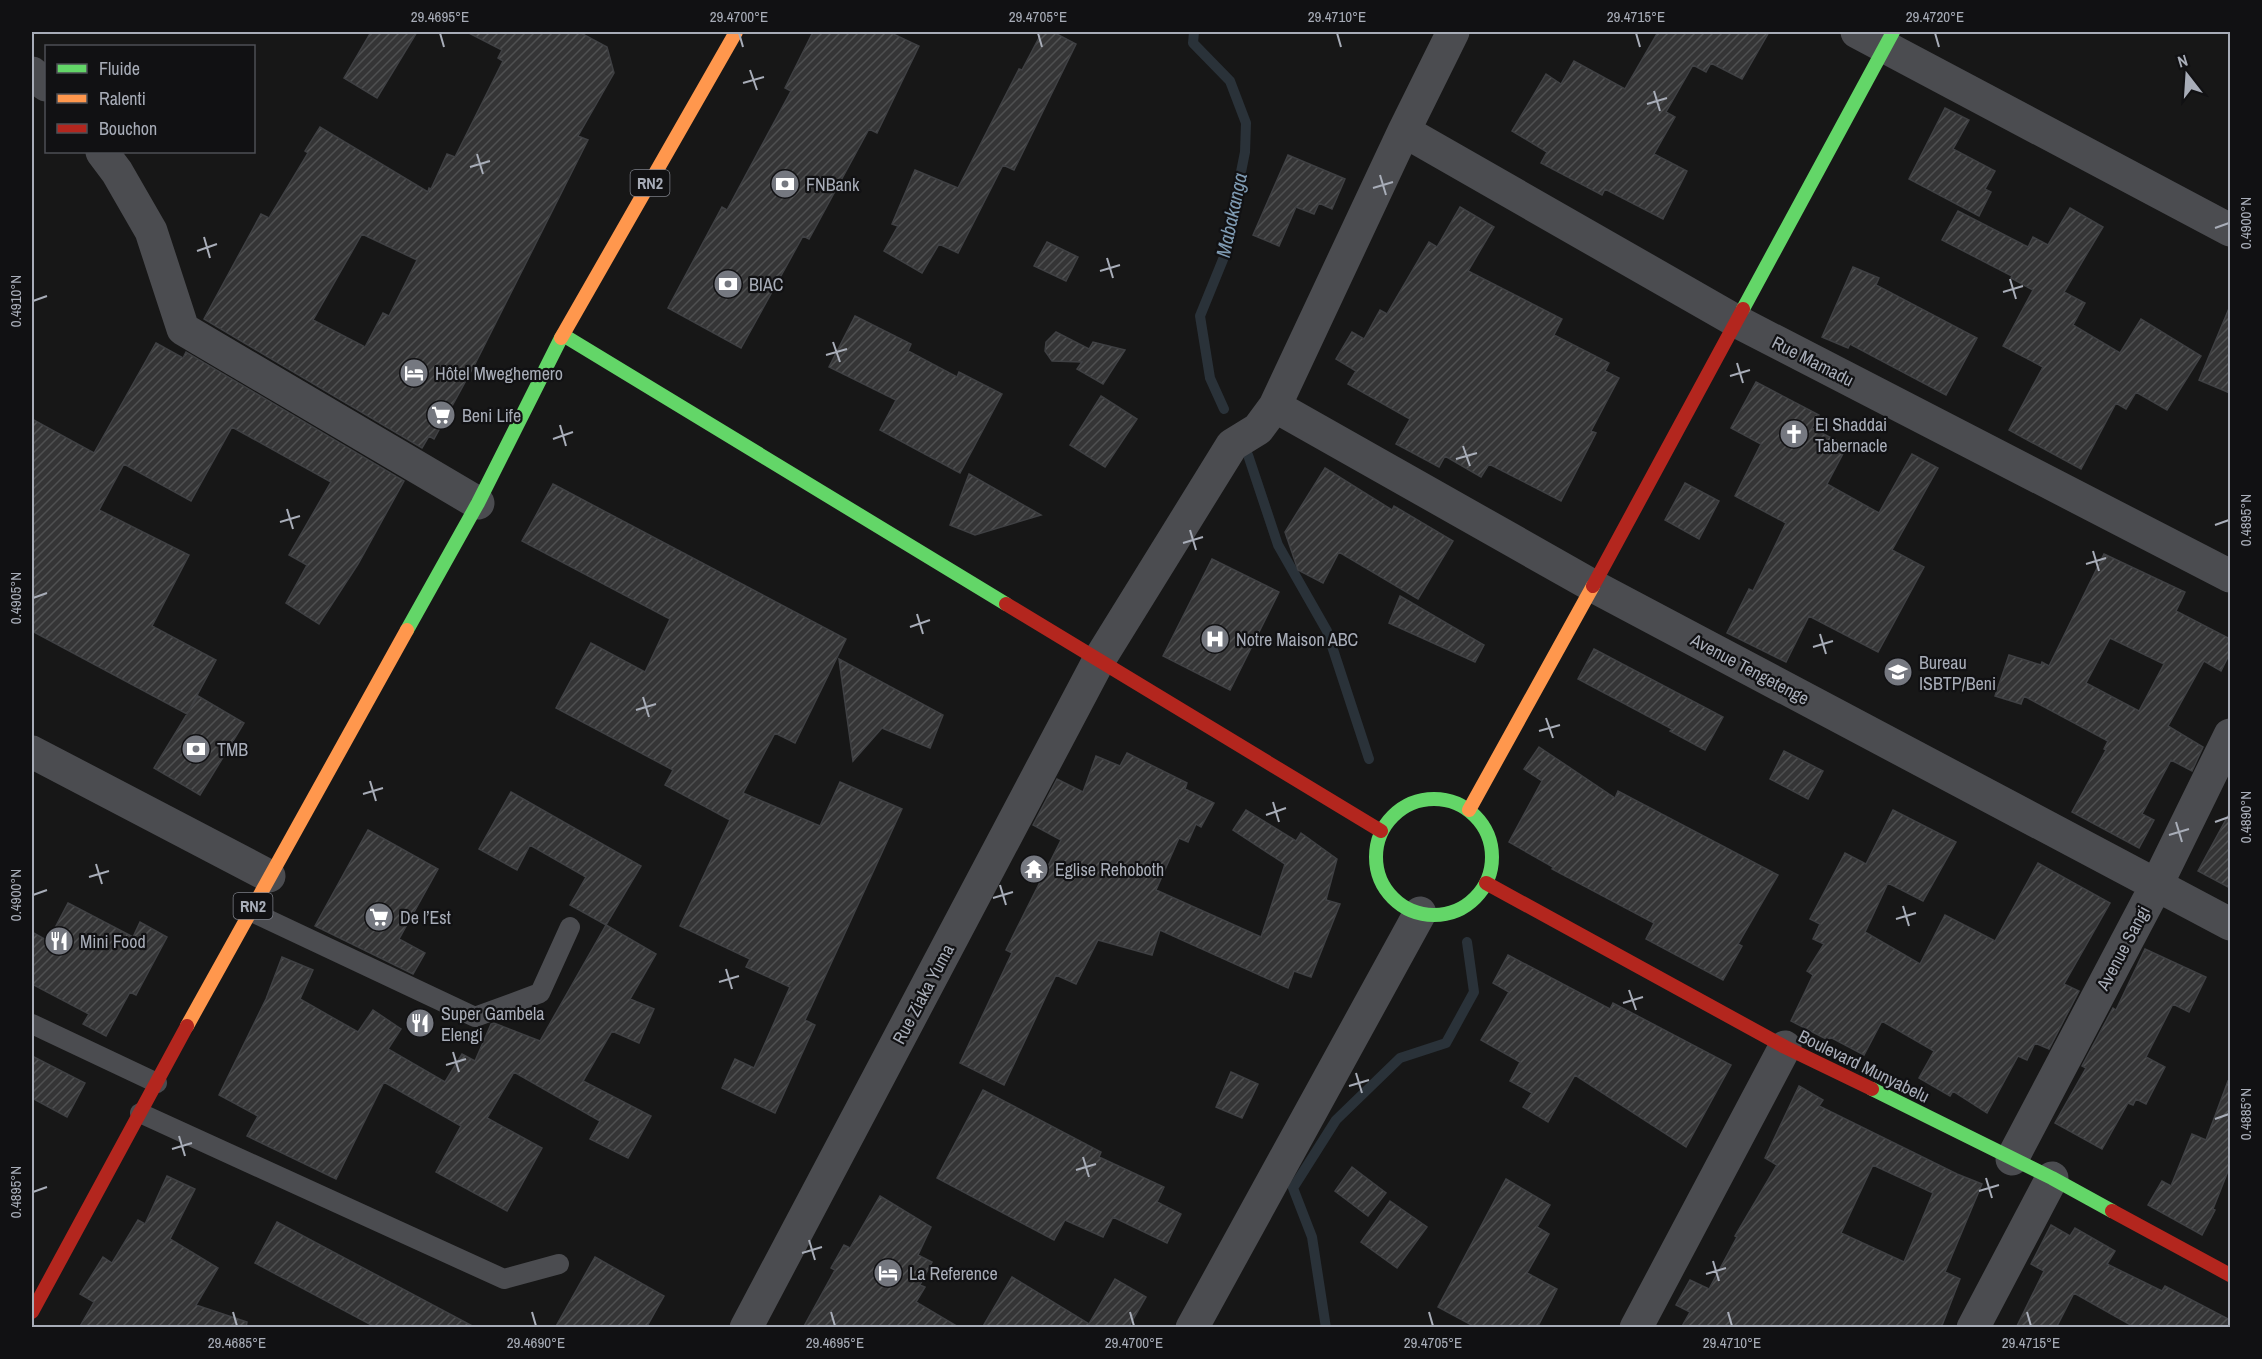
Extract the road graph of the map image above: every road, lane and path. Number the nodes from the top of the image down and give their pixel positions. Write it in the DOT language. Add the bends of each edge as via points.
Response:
graph roads {
  1 [pos="736,32"];
  2 [pos="1453,32"];
  3 [pos="1878,36"];
  4 [pos="32,73"];
  5 [pos="45,84"];
  6 [pos="1404,131"];
  7 [pos="103,153"];
  8 [pos="2230,230"];
  9 [pos="1736,321"];
  10 [pos="563,335"];
  11 [pos="1255,427"];
  12 [pos="478,503"];
  13 [pos="2230,576"];
  14 [pos="1593,586"];
  15 [pos="1099,660"];
  16 [pos="2230,735"];
  17 [pos="32,752"];
  18 [pos="1469,810"];
  19 [pos="1381,831"];
  20 [pos="269,876"];
  21 [pos="1486,883"];
  22 [pos="2157,884"];
  23 [pos="250,911"];
  24 [pos="1420,913"];
  25 [pos="2230,924"];
  26 [pos="570,927"];
  27 [pos="32,1024"];
  28 [pos="1785,1047"];
  29 [pos="156,1083"];
  30 [pos="140,1113"];
  31 [pos="2012,1159"];
  32 [pos="2052,1178"];
  33 [pos="559,1264"];
  34 [pos="2230,1275"];
  35 [pos="32,1312"];
  36 [pos="746,1328"];
  37 [pos="1192,1328"];
  38 [pos="1636,1328"];
  39 [pos="1973,1328"];
  1 -- 10 [label="main road, RN2"];
  2 -- 6 [label="street, Rue Ziaka Yuma"];
  3 -- 8 [label="street"];
  3 -- 9 [label="main road"];
  4 -- 5 [label="street"];
  6 -- 9 [label="street, Rue Mamadu"];
  6 -- 11 [label="street, Rue Ziaka Yuma"];
  7 -- 12 [label="street" via="151,231 183,330"];
  9 -- 13 [label="street, Rue Mamadu"];
  9 -- 14 [label="main road"];
  10 -- 12 [label="main road, RN2"];
  10 -- 15 [label="main road"];
  11 -- 14 [label="street, Avenue Tengetenge"];
  11 -- 15 [label="street, Rue Ziaka Yuma"];
  12 -- 20 [label="main road, RN2"];
  14 -- 18 [label="main road"];
  14 -- 22 [label="street, Avenue Tengetenge"];
  15 -- 19 [label="main road"];
  15 -- 36 [label="street, Rue Ziaka Yuma"];
  16 -- 22 [label="street, Avenue Sangi"];
  17 -- 20 [label="street"];
  18 -- 19 [label="main road" via="1446,799 1420,800 1397,811"];
  18 -- 21 [label="main road" via="1483,824 1491,843 1492,863"];
  19 -- 24 [label="main road" via="1375,856 1380,881 1396,902"];
  20 -- 23 [label="main road, RN2"];
  21 -- 24 [label="main road" via="1458,909 1439,915"];
  21 -- 28 [label="main road, Boulevard Munyabelu"];
  22 -- 25 [label="street, Avenue Tengetenge"];
  22 -- 31 [label="street, Avenue Sangi"];
  23 -- 26 [label="lane" via="475,1017 540,993"];
  23 -- 29 [label="main road, RN2"];
  24 -- 37 [label="street"];
  27 -- 29 [label="lane"];
  28 -- 31 [label="main road, Boulevard Munyabelu"];
  28 -- 38 [label="street"];
  29 -- 30 [label="main road, RN2"];
  30 -- 33 [label="lane" via="504,1279"];
  30 -- 35 [label="main road, RN2"];
  31 -- 32 [label="main road, Boulevard Munyabelu"];
  32 -- 34 [label="main road, Boulevard Munyabelu"];
  32 -- 39 [label="street"];
}
